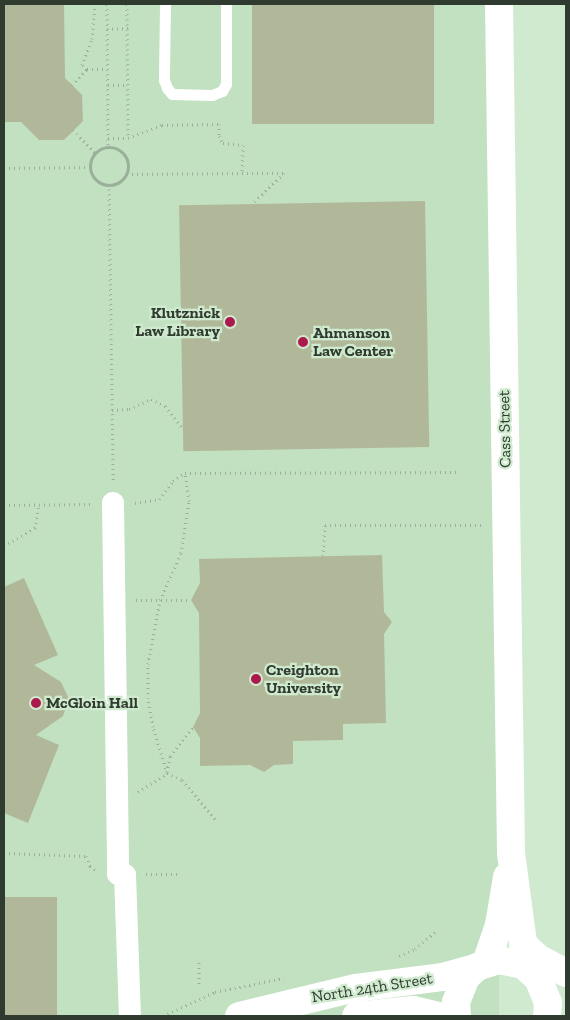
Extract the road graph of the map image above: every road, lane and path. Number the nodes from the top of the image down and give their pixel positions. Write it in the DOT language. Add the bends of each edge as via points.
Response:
graph roads {
  1 [pos="95,4"];
  2 [pos="107,4"];
  3 [pos="127,4"];
  4 [pos="165,4"];
  5 [pos="226,4"];
  6 [pos="500,4"];
  7 [pos="128,28"];
  8 [pos="107,29"];
  9 [pos="107,69"];
  10 [pos="87,70"];
  11 [pos="72,85"];
  12 [pos="108,85"];
  13 [pos="128,85"];
  14 [pos="73,130"];
  15 [pos="108,138"];
  16 [pos="128,138"];
  17 [pos="108,148"];
  18 [pos="95,154"];
  19 [pos="91,167"];
  20 [pos="4,168"];
  21 [pos="242,173"];
  22 [pos="127,174"];
  23 [pos="109,184"];
  24 [pos="253,203"];
  25 [pos="112,410"];
  26 [pos="182,428"];
  27 [pos="185,472"];
  28 [pos="459,472"];
  29 [pos="113,503"];
  30 [pos="136,503"];
  31 [pos="39,504"];
  32 [pos="4,505"];
  33 [pos="483,528"];
  34 [pos="4,546"];
  35 [pos="323,556"];
  36 [pos="160,600"];
  37 [pos="191,600"];
  38 [pos="193,727"];
  39 [pos="167,773"];
  40 [pos="117,799"];
  41 [pos="216,820"];
  42 [pos="4,853"];
  43 [pos="511,853"];
  44 [pos="122,874"];
  45 [pos="177,874"];
  46 [pos="523,943"];
  47 [pos="199,962"];
  48 [pos="481,965"];
  49 [pos="566,973"];
  50 [pos="536,975"];
  51 [pos="199,984"];
  52 [pos="566,994"];
  53 [pos="130,1016"];
  54 [pos="239,1016"];
  55 [pos="356,1016"];
  56 [pos="440,1016"];
  57 [pos="457,1016"];
  58 [pos="546,1016"];
  1 -- 10 [label="path" via="93,33 82,65"];
  2 -- 8 [label="path"];
  3 -- 7 [label="path"];
  4 -- 5 [label="lane" via="164,80 167,88 172,94 212,95 222,91 226,84"];
  6 -- 43 [label="street, Cass Street"];
  7 -- 8 [label="path"];
  7 -- 13 [label="path"];
  8 -- 9 [label="path"];
  9 -- 10 [label="path"];
  9 -- 12 [label="path"];
  10 -- 11 [label="path"];
  12 -- 13 [label="path"];
  12 -- 15 [label="path"];
  13 -- 16 [label="path"];
  14 -- 18 [label="path"];
  15 -- 16 [label="path"];
  15 -- 17 [label="path"];
  16 -- 21 [label="path" via="162,125 219,124 219,136 224,143 243,144"];
  17 -- 18 [label="path" via="100,148"];
  17 -- 22 [label="path" via="117,148 126,157"];
  18 -- 19 [label="path" via="91,158"];
  19 -- 20 [label="path"];
  19 -- 23 [label="path" via="91,175 100,184"];
  21 -- 22 [label="path"];
  21 -- 24 [label="path" via="284,173"];
  22 -- 23 [label="path" via="118,183"];
  23 -- 25 [label="path"];
  25 -- 26 [label="path" via="129,409 151,399 172,413"];
  25 -- 29 [label="path"];
  27 -- 28 [label="path"];
  27 -- 30 [label="path" via="159,499"];
  27 -- 36 [label="path" via="189,501 181,553"];
  29 -- 31 [label="path"];
  29 -- 40 [label="street"];
  31 -- 32 [label="path"];
  31 -- 34 [label="path" via="35,528"];
  33 -- 35 [label="path" via="475,523 325,525 322,526"];
  36 -- 37 [label="path"];
  36 -- 39 [label="path" via="148,664 148,698"];
  38 -- 39 [label="path" via="170,756"];
  39 -- 40 [label="path" via="135,793"];
  39 -- 41 [label="path" via="182,780"];
  40 -- 44 [label="street"];
  42 -- 44 [label="path" via="86,856 90,866 101,874"];
  43 -- 46 [label="street"];
  43 -- 48 [label="street" via="499,925"];
  44 -- 45 [label="path"];
  44 -- 53 [label="street"];
  46 -- 49 [label="street" via="538,958"];
  46 -- 50 [label="street"];
  47 -- 51 [label="path"];
  48 -- 50 [label="street, North 24th Street" via="511,961"];
  48 -- 54 [label="street, North 24th Street" via="443,977 356,988"];
  48 -- 57 [label="street" via="460,989"];
  50 -- 52 [label="street"];
  50 -- 58 [label="street" via="545,990"];
  55 -- 56 [label="street, North 24th Street" via="414,1010"];
}
